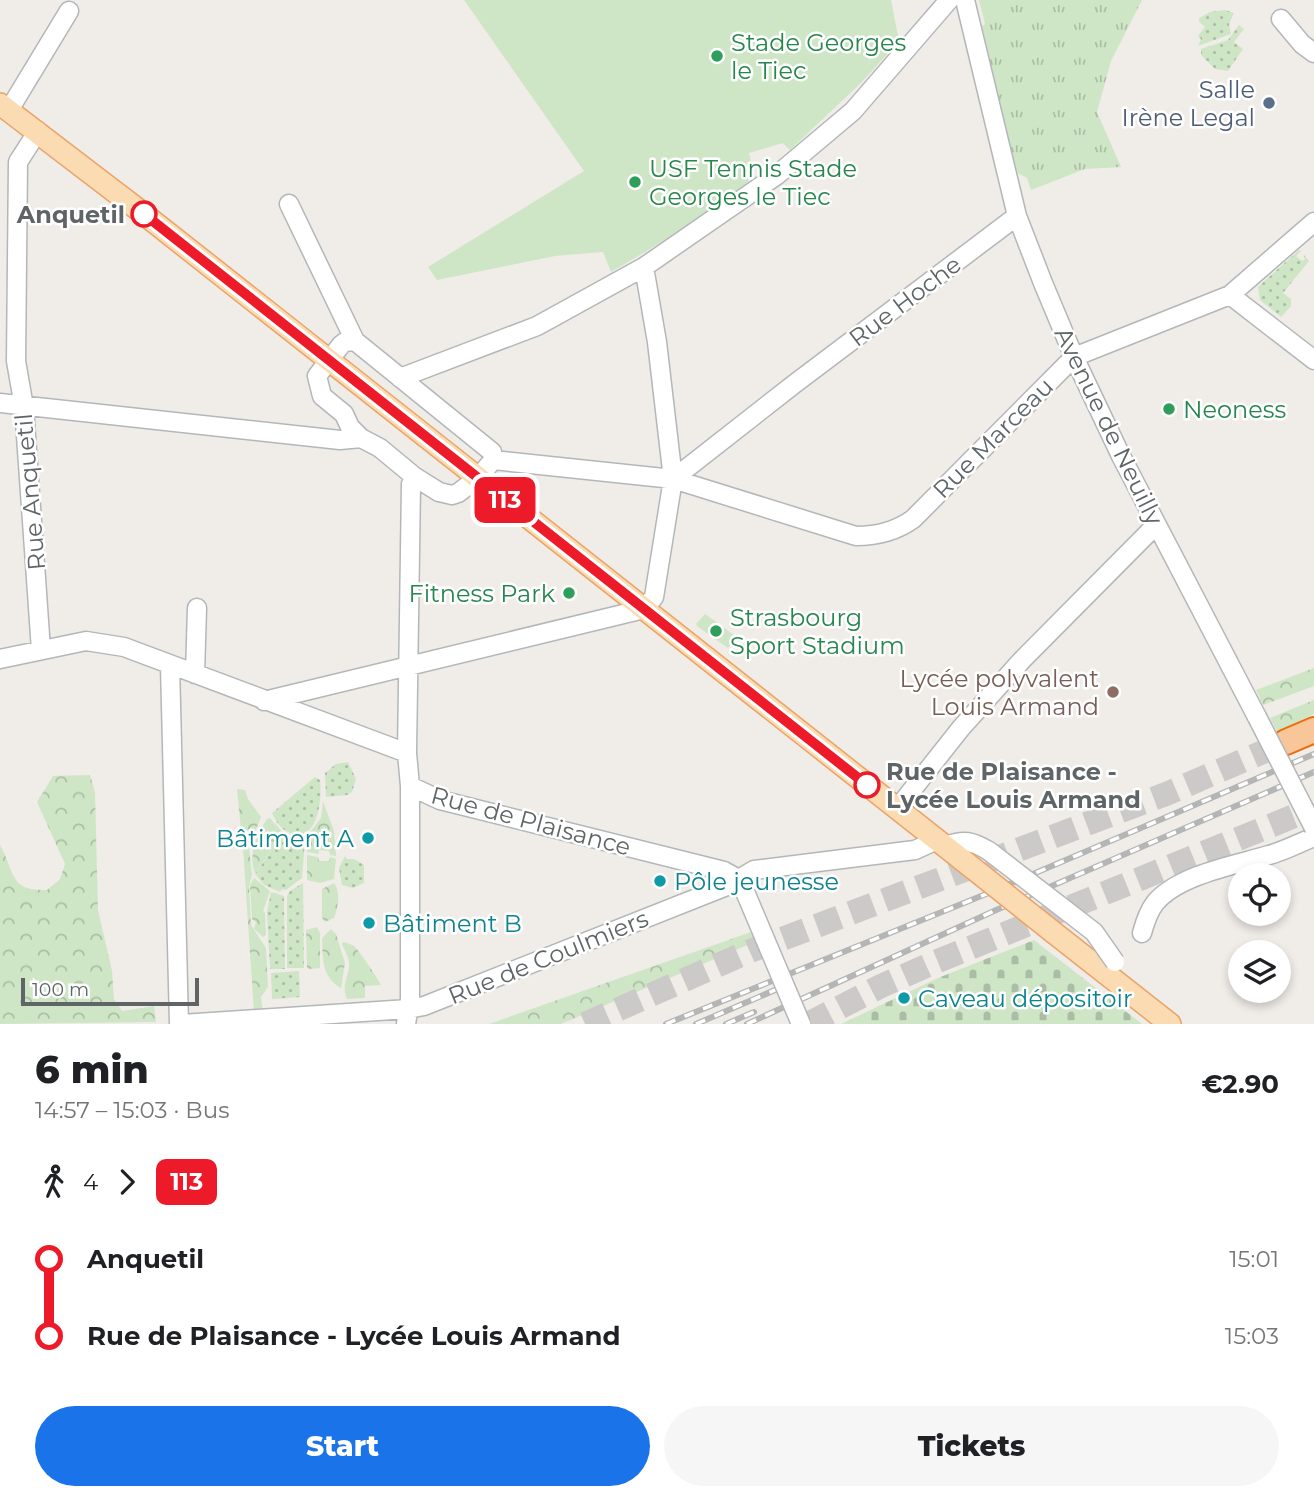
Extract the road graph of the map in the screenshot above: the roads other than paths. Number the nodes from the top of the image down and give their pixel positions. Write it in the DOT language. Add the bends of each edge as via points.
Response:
graph roads {
  1 [pos="949,0"];
  2 [pos="965,0"];
  3 [pos="69,11"];
  4 [pos="1281,19"];
  5 [pos="1314,53"];
  6 [pos="5,107"];
  7 [pos="38,131"];
  8 [pos="289,204"];
  9 [pos="1017,216"];
  10 [pos="1314,222"];
  11 [pos="644,267"];
  12 [pos="1230,295"];
  13 [pos="355,341"];
  14 [pos="8,357"];
  15 [pos="1074,357"];
  16 [pos="1314,360"];
  17 [pos="328,361"];
  18 [pos="400,378"];
  19 [pos="0,403"];
  20 [pos="24,407"];
  21 [pos="361,438"];
  22 [pos="493,460"];
  23 [pos="415,477"];
  24 [pos="478,478"];
  25 [pos="673,479"];
  26 [pos="1156,525"];
  27 [pos="197,608"];
  28 [pos="644,609"];
  29 [pos="41,650"];
  30 [pos="0,659"];
  31 [pos="170,665"];
  32 [pos="408,667"];
  33 [pos="195,674"];
  34 [pos="264,701"];
  35 [pos="1314,730"];
  36 [pos="1286,742"];
  37 [pos="407,753"];
  38 [pos="410,786"];
  39 [pos="897,809"];
  40 [pos="1314,828"];
  41 [pos="1314,837"];
  42 [pos="941,844"];
  43 [pos="740,880"];
  44 [pos="1142,933"];
  45 [pos="1132,993"];
  46 [pos="407,1016"];
  47 [pos="181,1024"];
  48 [pos="801,1024"];
  49 [pos="1170,1024"];
  1 -- 11 [label="street" via="853,111 777,175"];
  2 -- 9 [label="street, Avenue de Neuilly"];
  3 -- 6 [label="street"];
  4 -- 5 [label="street"];
  6 -- 7 [label="main road"];
  7 -- 14 [label="street, Rue Anquetil" via="18,162"];
  7 -- 17 [label="main road"];
  8 -- 13 [label="street"];
  9 -- 15 [label="street, Avenue de Neuilly"];
  9 -- 25 [label="street, Rue Hoche"];
  10 -- 12 [label="street"];
  11 -- 18 [label="street" via="537,326"];
  11 -- 25 [label="street"];
  12 -- 15 [label="street"];
  12 -- 16 [label="street"];
  13 -- 17 [label="street" via="345,342"];
  13 -- 18 [label="street"];
  14 -- 20 [label="street, Rue Anquetil"];
  15 -- 25 [label="street, Rue Marceau" via="913,519 878,536 856,536"];
  15 -- 26 [label="street, Avenue de Neuilly"];
  17 -- 21 [label="street" via="317,376 322,396 344,414"];
  17 -- 24 [label="main road"];
  18 -- 22 [label="street" via="492,452"];
  19 -- 20 [label="street"];
  20 -- 21 [label="street" via="340,440"];
  20 -- 29 [label="street, Rue Anquetil"];
  21 -- 23 [label="street"];
  22 -- 24 [label="street"];
  22 -- 25 [label="street, Rue Marceau"];
  23 -- 24 [label="street" via="452,495"];
  23 -- 32 [label="street, Rue de Plaisance" via="411,484"];
  24 -- 28 [label="main road"];
  25 -- 28 [label="street" via="654,597"];
  26 -- 39 [label="street" via="961,728"];
  26 -- 40 [label="street, Avenue de Neuilly, bridge"];
  27 -- 33 [label="street"];
  28 -- 32 [label="street"];
  28 -- 39 [label="main road"];
  29 -- 30 [label="street"];
  29 -- 31 [label="street" via="86,641 124,647"];
  31 -- 33 [label="street"];
  31 -- 47 [label="street"];
  32 -- 34 [label="street"];
  32 -- 37 [label="street, Rue de Plaisance"];
  33 -- 34 [label="street"];
  34 -- 37 [label="street"];
  35 -- 36 [label="highway"];
  37 -- 38 [label="street, Rue de Plaisance"];
  38 -- 43 [label="street, Rue de Plaisance" via="440,800 724,871"];
  38 -- 46 [label="street"];
  39 -- 42 [label="main road"];
  41 -- 44 [label="street" via="1177,885 1156,901"];
  42 -- 43 [label="street" via="754,870"];
  42 -- 45 [label="main road, bridge"];
  42 -- 45 [label="street, bridge" via="974,842 1094,932"];
  43 -- 46 [label="street, Rue de Coulmiers"];
  43 -- 48 [label="street, bridge"];
  45 -- 49 [label="main road"];
  46 -- 47 [label="street, Rue de Coulmiers"];
}
